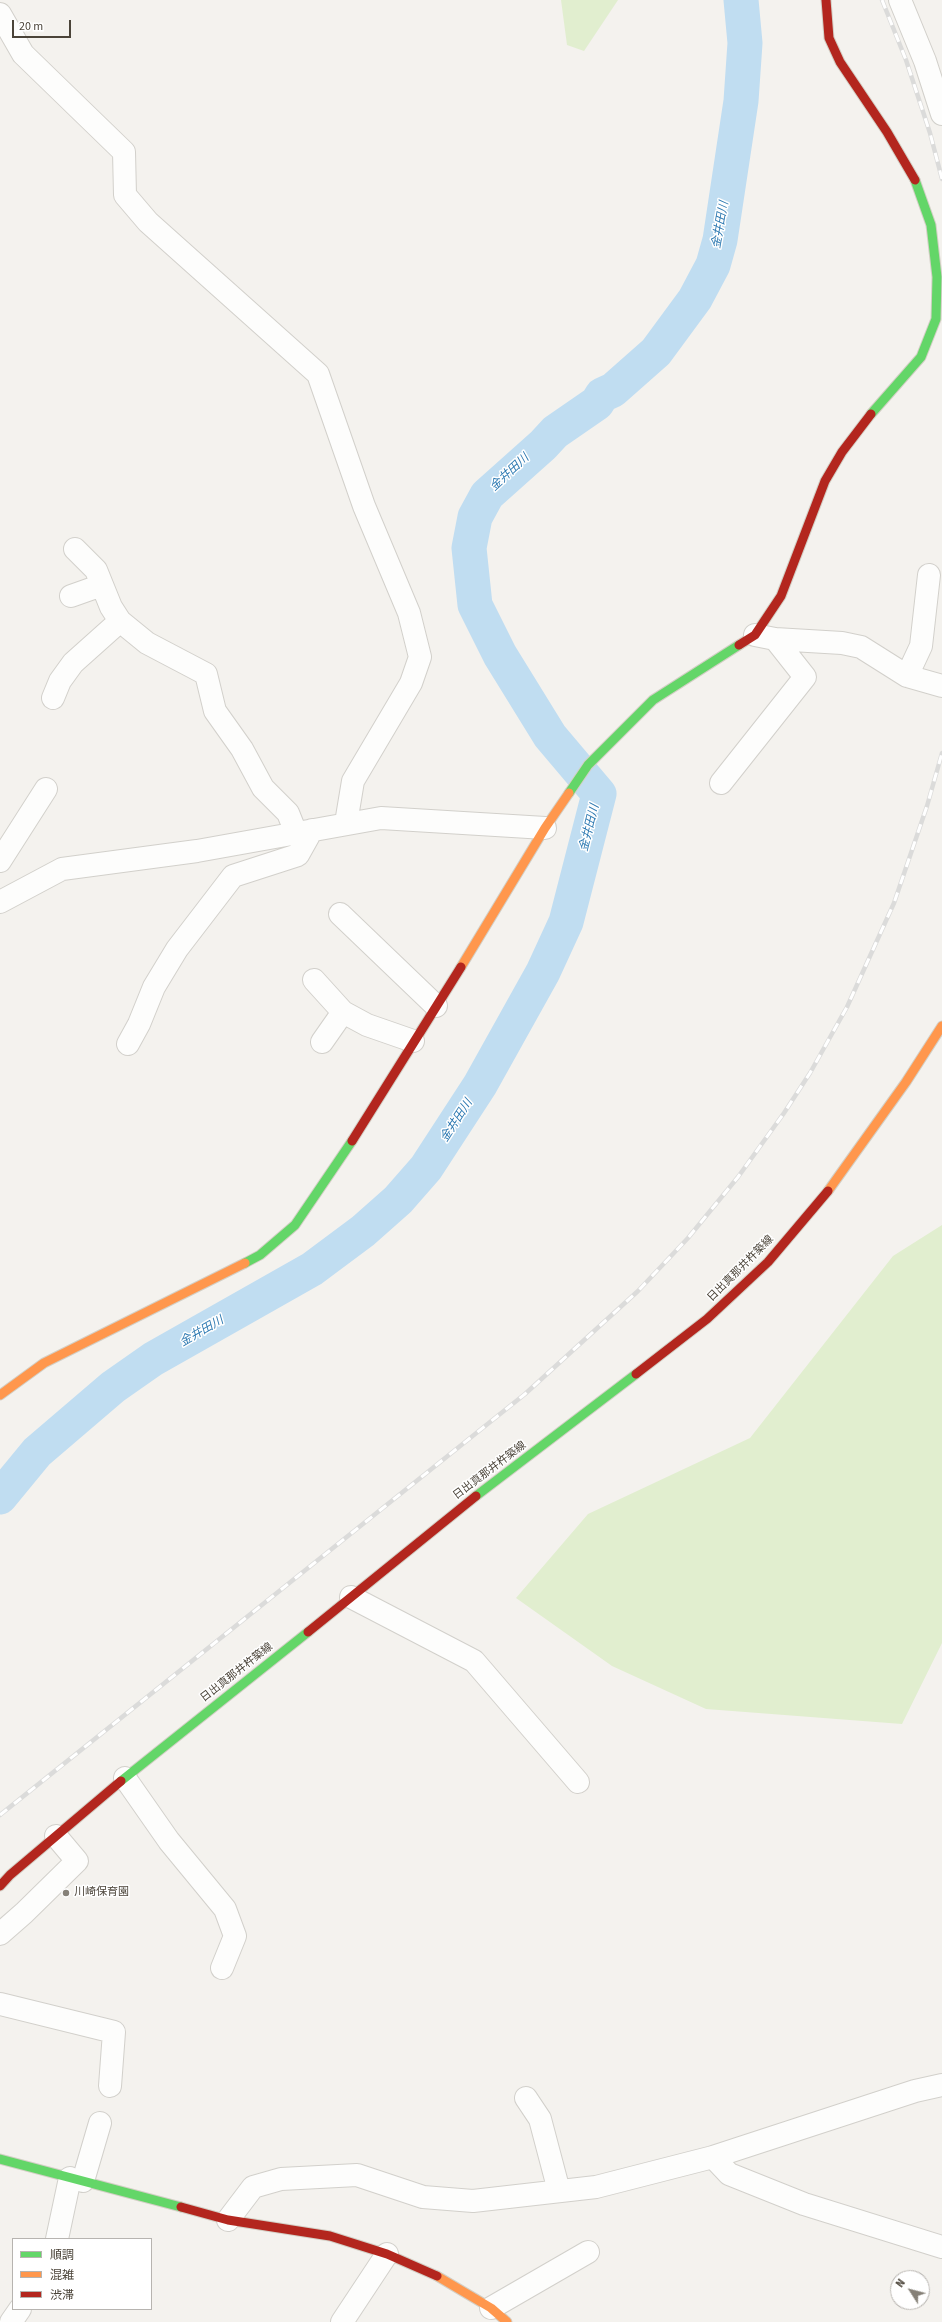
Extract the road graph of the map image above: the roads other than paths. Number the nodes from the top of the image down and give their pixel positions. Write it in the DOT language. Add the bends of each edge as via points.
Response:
graph roads {
  1 [pos="826,0"];
  2 [pos="900,0"];
  3 [pos="0,14"];
  4 [pos="942,114"];
  5 [pos="75,549"];
  6 [pos="929,575"];
  7 [pos="102,585"];
  8 [pos="71,596"];
  9 [pos="120,621"];
  10 [pos="765,637"];
  11 [pos="907,676"];
  12 [pos="942,686"];
  13 [pos="53,698"];
  14 [pos="721,783"];
  15 [pos="46,789"];
  16 [pos="346,823"];
  17 [pos="545,828"];
  18 [pos="304,831"];
  19 [pos="0,860"];
  20 [pos="0,902"];
  21 [pos="340,914"];
  22 [pos="314,980"];
  23 [pos="436,1006"];
  24 [pos="343,1012"];
  25 [pos="942,1026"];
  26 [pos="413,1041"];
  27 [pos="322,1042"];
  28 [pos="128,1044"];
  29 [pos="0,1395"];
  30 [pos="351,1598"];
  31 [pos="125,1778"];
  32 [pos="578,1782"];
  33 [pos="56,1836"];
  34 [pos="0,1886"];
  35 [pos="0,1934"];
  36 [pos="222,1968"];
  37 [pos="0,2004"];
  38 [pos="942,2084"];
  39 [pos="110,2086"];
  40 [pos="526,2098"];
  41 [pos="100,2123"];
  42 [pos="713,2158"];
  43 [pos="0,2159"];
  44 [pos="76,2180"];
  45 [pos="558,2191"];
  46 [pos="228,2220"];
  47 [pos="57,2238"];
  48 [pos="942,2247"];
  49 [pos="588,2252"];
  50 [pos="387,2254"];
  51 [pos="19,2310"];
  52 [pos="499,2315"];
  53 [pos="11,2322"];
  54 [pos="342,2322"];
  1 -- 10 [label="street" via="829,38 840,62 918,184 931,225 937,277 936,319 921,357 867,419 842,452 825,481"];
  2 -- 4 [label="street" via="925,61"];
  3 -- 16 [label="street" via="23,54 124,152 126,195 148,222 318,374 364,506 409,613 420,657 411,683 353,781"];
  5 -- 7 [label="street" via="96,570"];
  6 -- 11 [label="street" via="921,646"];
  7 -- 8 [label="street"];
  7 -- 9 [label="street"];
  9 -- 13 [label="street" via="73,663 60,681"];
  9 -- 18 [label="street" via="148,643 206,674 215,710 242,749 263,788"];
  10 -- 11 [label="street" via="842,642 861,648"];
  10 -- 14 [label="street" via="805,678"];
  10 -- 17 [label="street" via="653,700 588,765"];
  11 -- 12 [label="street"];
  15 -- 19 [label="street"];
  16 -- 17 [label="street" via="381,818"];
  16 -- 18 [label="street"];
  17 -- 23 [label="street"];
  18 -- 20 [label="street" via="197,851 62,869"];
  18 -- 28 [label="street" via="298,855 233,876 177,949 154,987"];
  21 -- 23 [label="street"];
  22 -- 24 [label="street"];
  23 -- 26 [label="street"];
  24 -- 26 [label="street" via="367,1025"];
  24 -- 27 [label="street"];
  25 -- 30 [label="street, 日出真那井杵築線" via="834,1185 768,1262 707,1320 496,1480"];
  26 -- 29 [label="street" via="351,1142 295,1225 260,1255 44,1363"];
  30 -- 31 [label="street, 日出真那井杵築線"];
  30 -- 32 [label="street" via="474,1661"];
  31 -- 33 [label="street, 日出真那井杵築線"];
  31 -- 36 [label="street" via="169,1841 224,1909 235,1936"];
  33 -- 34 [label="street, 日出真那井杵築線"];
  33 -- 35 [label="street" via="77,1861"];
  37 -- 39 [label="street" via="114,2032"];
  38 -- 42 [label="street"];
  40 -- 45 [label="street" via="540,2119"];
  41 -- 44 [label="street"];
  42 -- 45 [label="street" via="596,2187"];
  42 -- 48 [label="street" via="728,2174 804,2204"];
  43 -- 44 [label="street"];
  44 -- 46 [label="street"];
  44 -- 47 [label="street"];
  45 -- 46 [label="street" via="473,2201 424,2198 357,2175 281,2179 253,2187"];
  46 -- 50 [label="street" via="330,2236"];
  49 -- 52 [label="street"];
  50 -- 52 [label="street" via="448,2281"];
  50 -- 54 [label="street"];
  51 -- 53 [label="street"];
}
